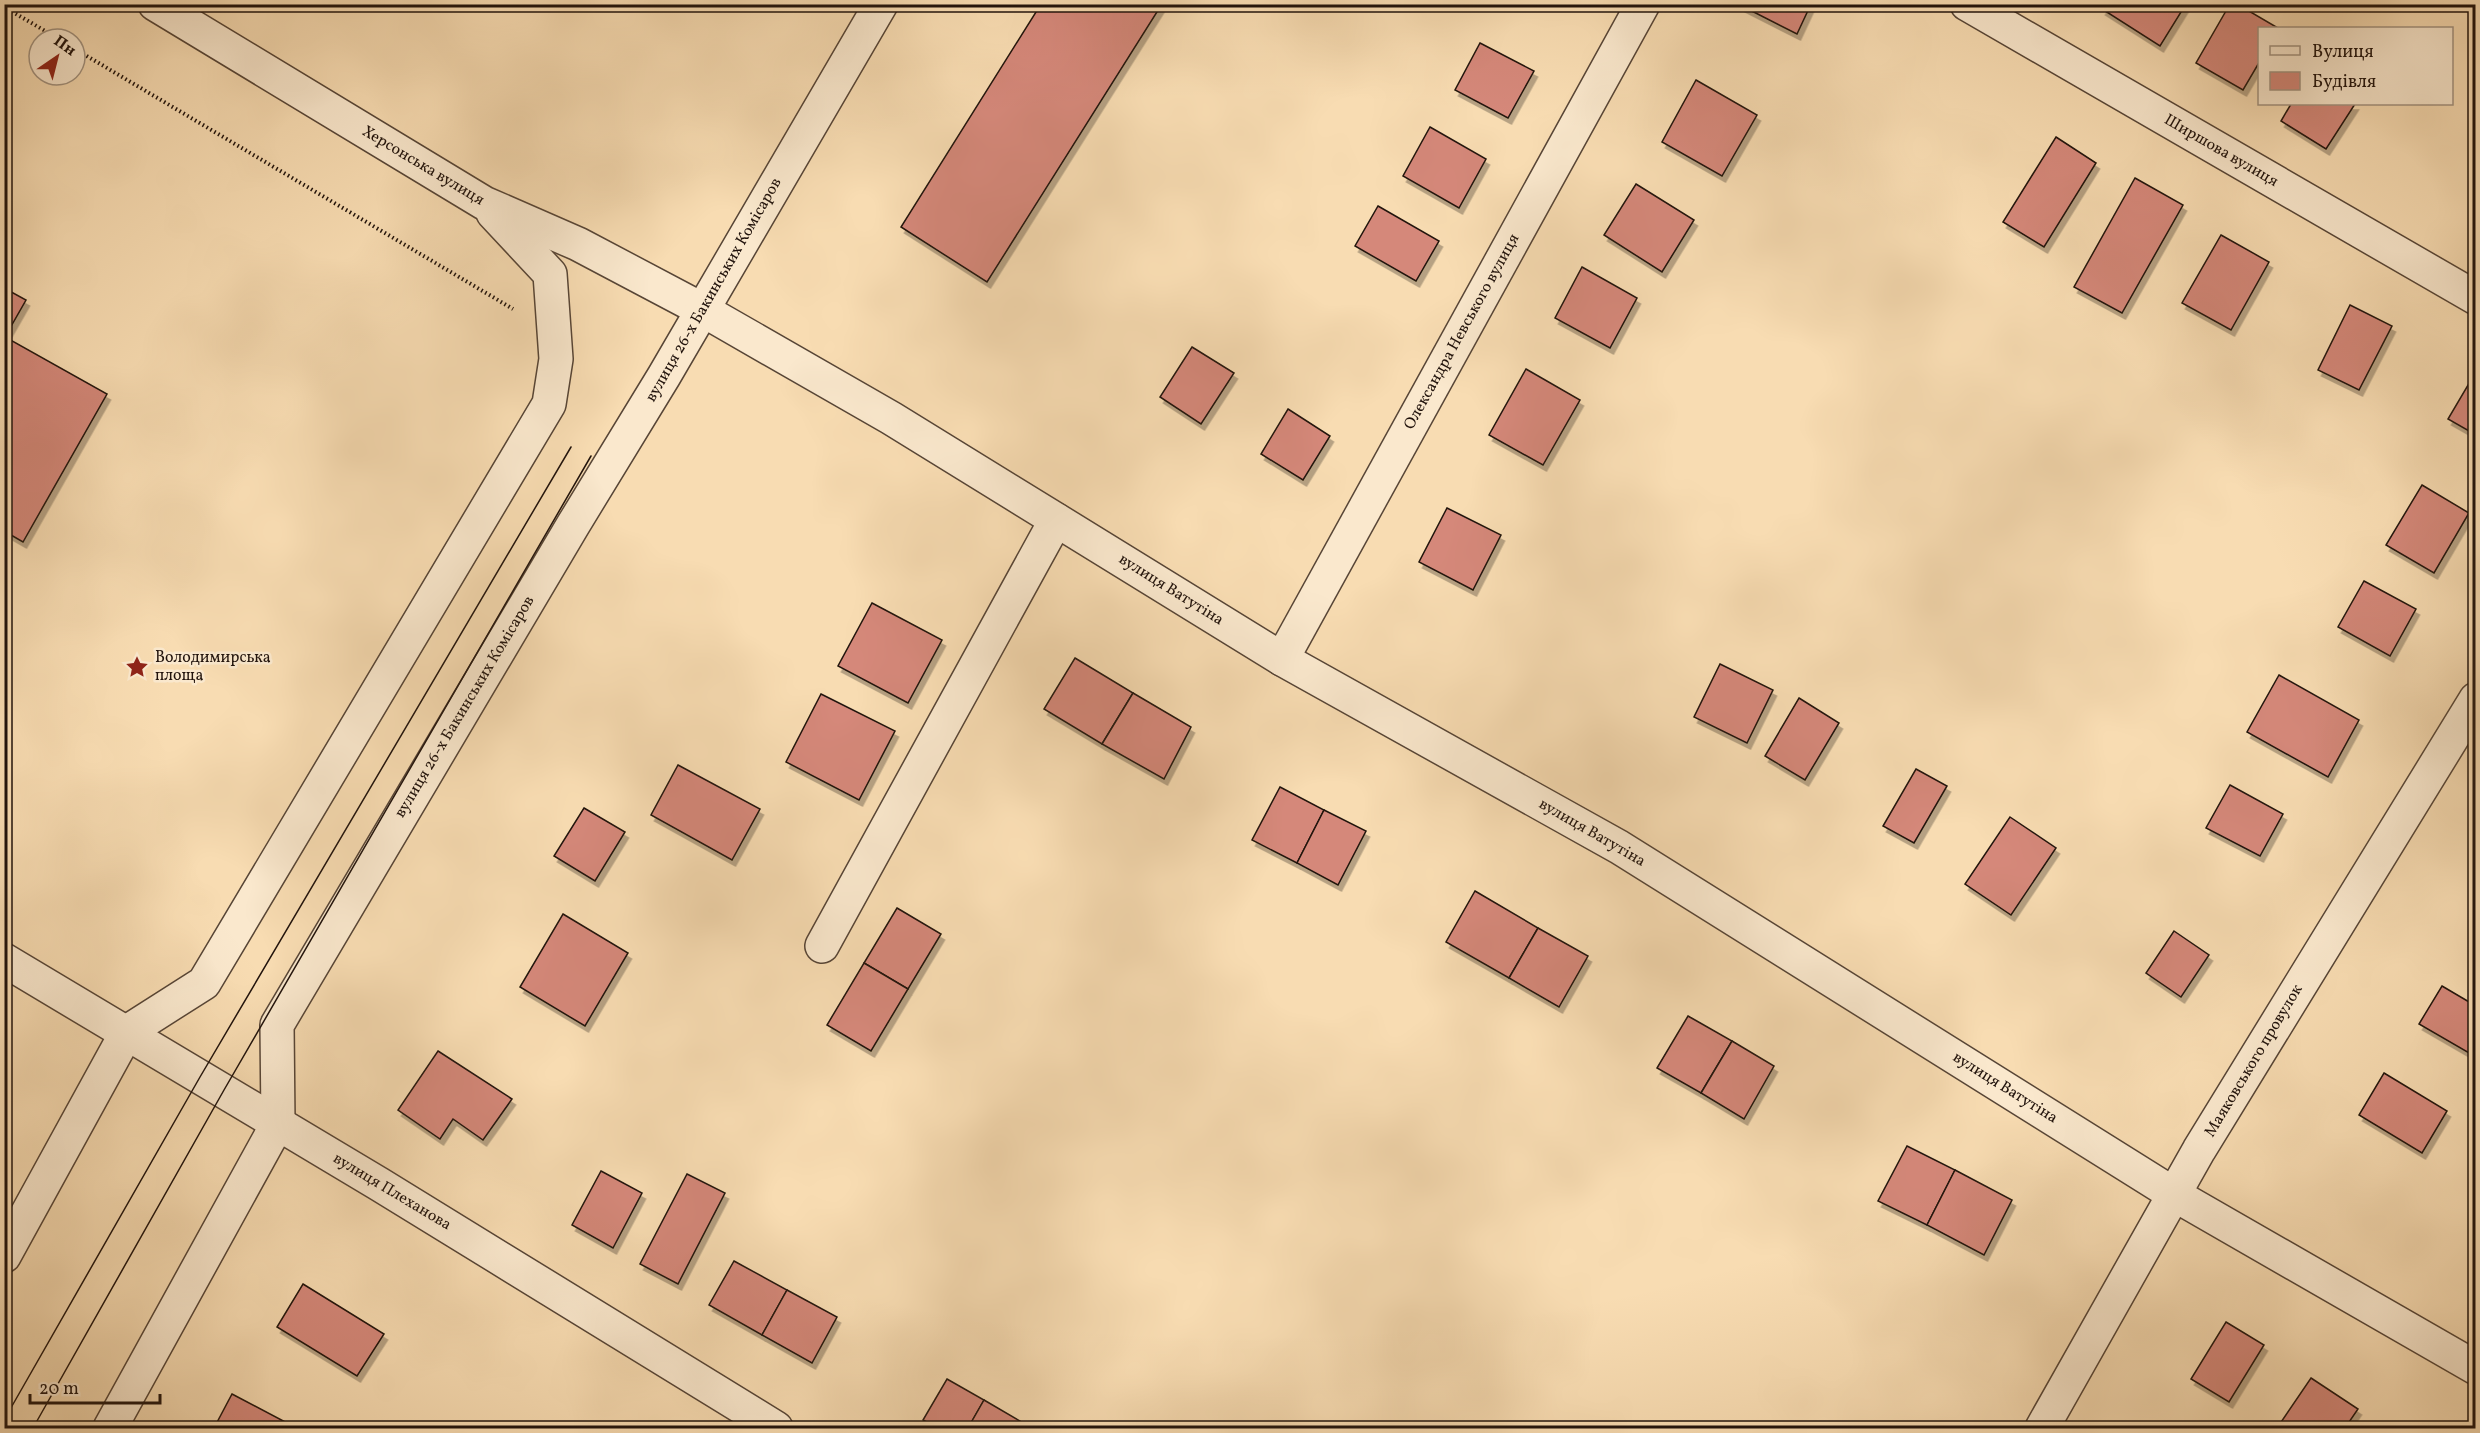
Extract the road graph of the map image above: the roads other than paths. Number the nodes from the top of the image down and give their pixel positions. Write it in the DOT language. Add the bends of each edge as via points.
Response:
graph roads {
  1 [pos="154,4"];
  2 [pos="881,4"];
  3 [pos="1643,4"];
  4 [pos="1967,4"];
  5 [pos="484,203"];
  6 [pos="2475,298"];
  7 [pos="701,309"];
  8 [pos="1056,520"];
  9 [pos="1282,659"];
  10 [pos="2475,699"];
  11 [pos="822,946"];
  12 [pos="4,960"];
  13 [pos="127,1032"];
  14 [pos="279,1123"];
  15 [pos="2175,1195"];
  16 [pos="4,1256"];
  17 [pos="2475,1368"];
  18 [pos="110,1428"];
  19 [pos="776,1428"];
  20 [pos="2042,1428"];
  1 -- 5 [label="street, Херсонська вулиця"];
  2 -- 7 [label="street, вулиця 26-х Бакинських Комісаров"];
  3 -- 9 [label="street, Олександра Невського вулиця"];
  4 -- 6 [label="street, Ширшова вулиця"];
  5 -- 7 [label="street, Херсонська вулиця" via="578,244"];
  5 -- 13 [label="street" via="550,274 556,358 549,404 204,983"];
  7 -- 8 [label="street, вулиця Ватутіна" via="891,418"];
  7 -- 14 [label="street, вулиця 26-х Бакинських Комісаров" via="277,1025"];
  8 -- 9 [label="street, вулиця Ватутіна"];
  8 -- 11 [label="street"];
  9 -- 15 [label="street, вулиця Ватутіна" via="1619,847"];
  10 -- 15 [label="street, Маяковського провулок"];
  12 -- 13 [label="street, вулиця Плеханова"];
  13 -- 14 [label="street, вулиця Плеханова"];
  13 -- 16 [label="street"];
  14 -- 18 [label="street"];
  14 -- 19 [label="street, вулиця Плеханова"];
  15 -- 17 [label="street, вулиця Ватутіна"];
  15 -- 20 [label="street, Маяковського провулок"];
}
